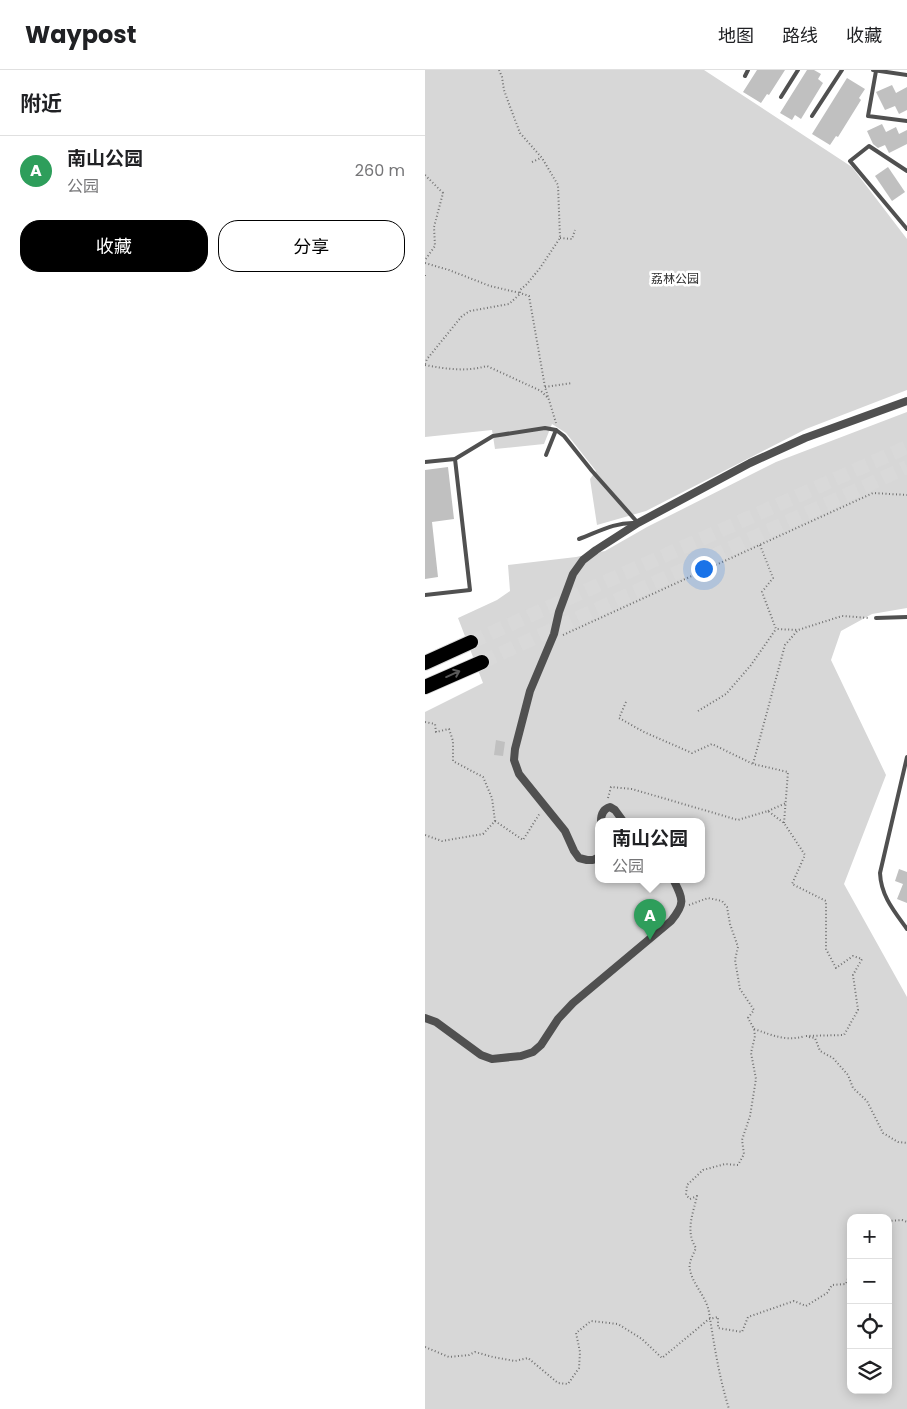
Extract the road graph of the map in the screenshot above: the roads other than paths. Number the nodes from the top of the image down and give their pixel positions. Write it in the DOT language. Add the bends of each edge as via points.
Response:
graph roads {
  1 [pos="749,70"];
  2 [pos="798,70"];
  3 [pos="842,70"];
  4 [pos="874,70"];
  5 [pos="907,75"];
  6 [pos="745,76"];
  7 [pos="781,97"];
  8 [pos="812,116"];
  9 [pos="907,121"];
  10 [pos="907,171"];
  11 [pos="907,230"];
  12 [pos="907,401"];
  13 [pos="556,430"];
  14 [pos="546,455"];
  15 [pos="455,459"];
  16 [pos="425,462"];
  17 [pos="638,523"];
  18 [pos="579,539"];
  19 [pos="425,595"];
  20 [pos="907,617"];
  21 [pos="876,618"];
  22 [pos="471,642"];
  23 [pos="482,662"];
  24 [pos="425,663"];
  25 [pos="425,687"];
  26 [pos="907,757"];
  27 [pos="602,818"];
  28 [pos="621,818"];
  29 [pos="595,859"];
  30 [pos="675,883"];
  31 [pos="907,930"];
  32 [pos="425,1018"];
  1 -- 6 [label="lane"];
  2 -- 7 [label="lane"];
  3 -- 8 [label="lane"];
  4 -- 5 [label="lane"];
  4 -- 9 [label="lane" via="868,116"];
  10 -- 11 [label="lane" via="869,146 850,161"];
  12 -- 17 [label="street" via="778,450"];
  13 -- 14 [label="lane"];
  13 -- 15 [label="lane" via="545,428 493,436"];
  13 -- 17 [label="lane"];
  15 -- 16 [label="lane"];
  15 -- 19 [label="lane" via="470,590"];
  17 -- 18 [label="lane" via="624,522"];
  17 -- 29 [label="street" via="583,560 573,574 552,640 530,691 515,749 514,760 519,774 565,830 579,858"];
  20 -- 21 [label="lane"];
  22 -- 24 [label="highway"];
  25 -- 23 [label="highway, one-way"];
  26 -- 31 [label="lane" via="880,873 885,897"];
  27 -- 28 [label="street" via="603,812 610,807"];
  30 -- 32 [label="street" via="682,906 671,921 573,1003 533,1052 492,1059"];
}
